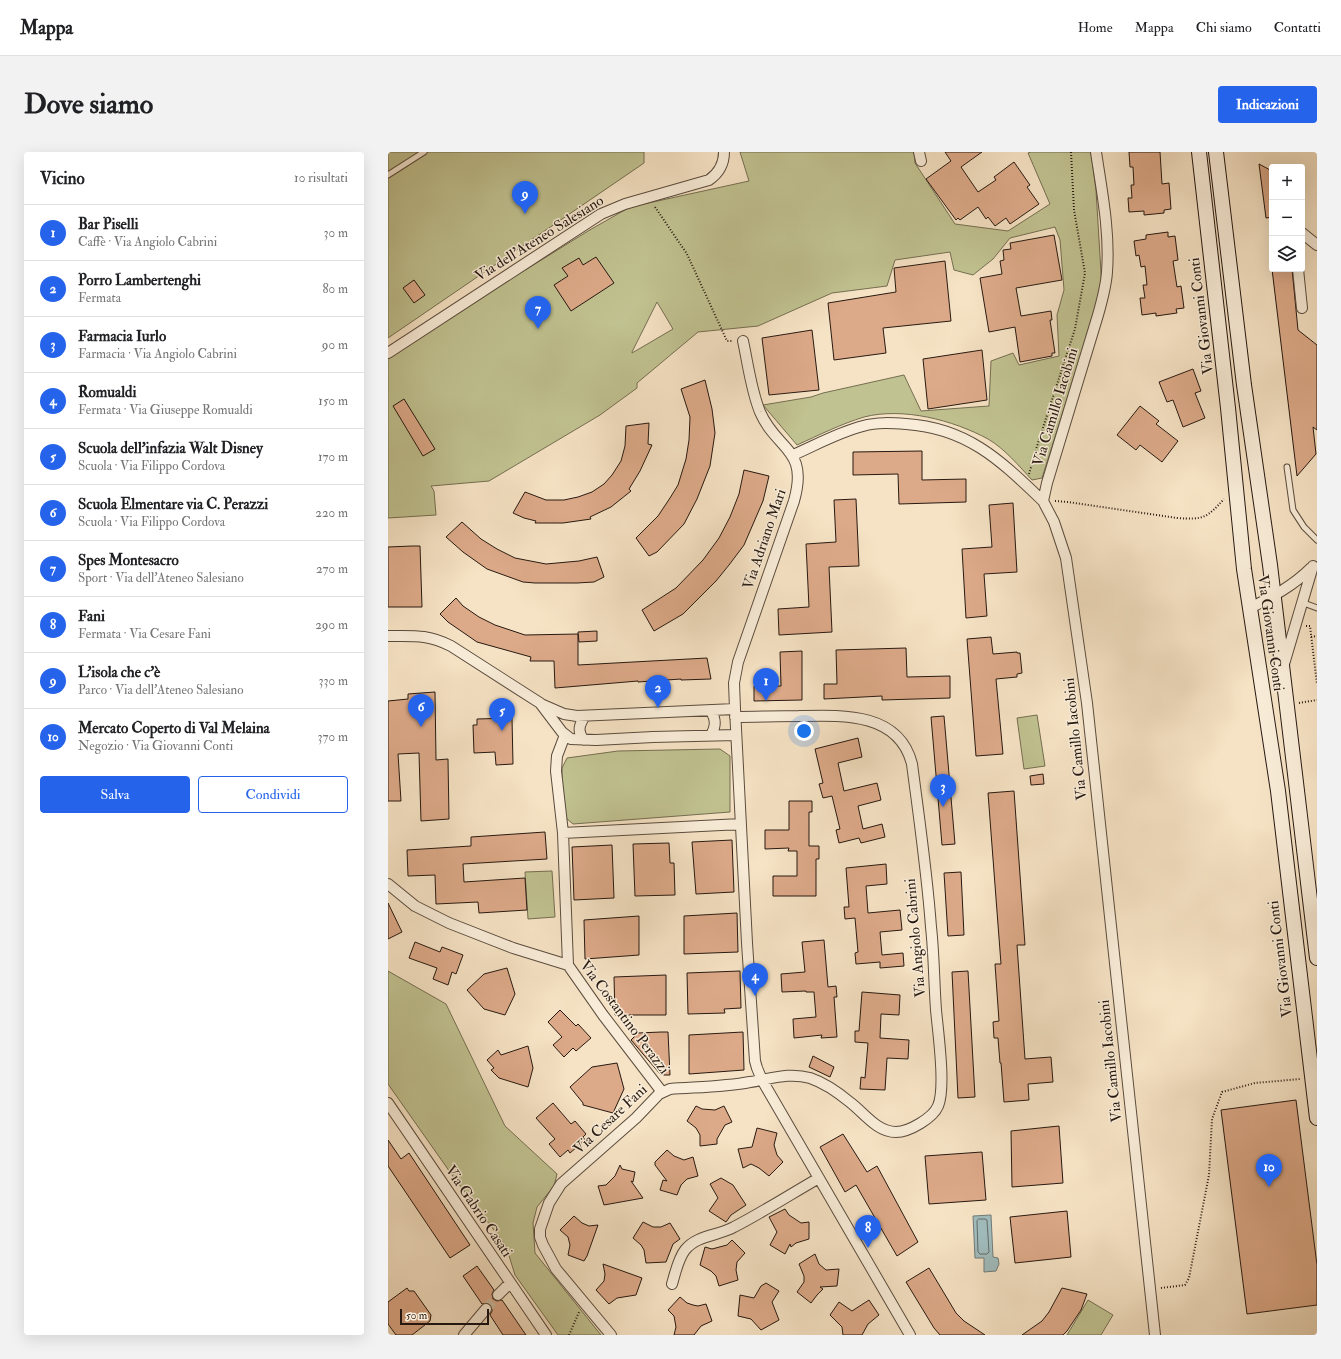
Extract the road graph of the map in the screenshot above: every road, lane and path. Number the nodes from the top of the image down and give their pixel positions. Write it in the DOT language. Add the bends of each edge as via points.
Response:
graph roads {
  1 [pos="424,152"];
  2 [pos="724,152"];
  3 [pos="1071,152"];
  4 [pos="1096,152"];
  5 [pos="1199,152"];
  6 [pos="1216,152"];
  7 [pos="388,175"];
  8 [pos="649,197"];
  9 [pos="1305,235"];
  10 [pos="1317,244"];
  11 [pos="1298,272"];
  12 [pos="1302,308"];
  13 [pos="743,341"];
  14 [pos="388,353"];
  15 [pos="793,455"];
  16 [pos="1287,467"];
  17 [pos="1236,481"];
  18 [pos="1027,485"];
  19 [pos="1043,501"];
  20 [pos="1317,540"];
  21 [pos="1315,564"];
  22 [pos="1273,597"];
  23 [pos="1301,602"];
  24 [pos="1250,608"];
  25 [pos="1317,608"];
  26 [pos="1295,625"];
  27 [pos="388,636"];
  28 [pos="1317,636"];
  29 [pos="1311,637"];
  30 [pos="1282,670"];
  31 [pos="1317,684"];
  32 [pos="1317,700"];
  33 [pos="540,704"];
  34 [pos="1286,704"];
  35 [pos="711,711"];
  36 [pos="735,713"];
  37 [pos="585,716"];
  38 [pos="565,735"];
  39 [pos="711,735"];
  40 [pos="736,735"];
  41 [pos="584,740"];
  42 [pos="741,824"];
  43 [pos="563,833"];
  44 [pos="388,884"];
  45 [pos="1317,958"];
  46 [pos="568,965"];
  47 [pos="1312,1078"];
  48 [pos="762,1080"];
  49 [pos="662,1092"];
  50 [pos="388,1103"];
  51 [pos="1317,1118"];
  52 [pos="819,1178"];
  53 [pos="510,1283"];
  54 [pos="672,1284"];
  55 [pos="1150,1290"];
  56 [pos="498,1295"];
  57 [pos="583,1302"];
  58 [pos="486,1309"];
  59 [pos="464,1335"];
  60 [pos="546,1335"];
  61 [pos="570,1335"];
  62 [pos="611,1335"];
  63 [pos="910,1335"];
  64 [pos="1155,1335"];
  1 -- 7 [label="lane"];
  2 -- 8 [label="street, Via dell'Ateneo Salesiano" via="724,163 709,180"];
  3 -- 18 [label="path" via="1074,210 1085,273 1075,329"];
  4 -- 19 [label="street, Via Camillo Iacobini" via="1107,236 1106,286"];
  5 -- 17 [label="main road, Via Giovanni Conti"];
  6 -- 22 [label="main road, Via Giovanni Conti"];
  8 -- 13 [label="path" via="687,254 727,341"];
  8 -- 14 [label="street, Via dell'Ateneo Salesiano" via="596,216"];
  9 -- 10 [label="street"];
  11 -- 12 [label="street"];
  13 -- 15 [label="street, Via Adriano Mari" via="752,388 761,414"];
  15 -- 18 [label="street" via="864,426 891,423 920,425 947,431 965,439 994,457"];
  15 -- 36 [label="street, Via Adriano Mari" via="798,470 797,489 738,662 734,683"];
  16 -- 20 [label="lane" via="1293,510 1304,527"];
  17 -- 19 [label="path" via="1209,515 1194,519"];
  17 -- 24 [label="main road, Via Giovanni Conti"];
  18 -- 19 [label="street"];
  19 -- 55 [label="street, Via Camillo Iacobini" via="1063,546 1067,562 1086,695"];
  21 -- 22 [label="street" via="1293,584"];
  21 -- 23 [label="street"];
  22 -- 24 [label="street"];
  22 -- 30 [label="main road, Via Giovanni Conti"];
  23 -- 25 [label="lane"];
  23 -- 26 [label="street"];
  24 -- 47 [label="main road, Via Giovanni Conti" via="1278,791"];
  26 -- 29 [label="path" via="1310,626"];
  26 -- 30 [label="street"];
  27 -- 33 [label="street" via="427,637 443,641"];
  28 -- 29 [label="path"];
  29 -- 31 [label="path"];
  30 -- 34 [label="main road, Via Giovanni Conti"];
  32 -- 34 [label="path"];
  33 -- 37 [label="street, Via Angiolo Cabrini" via="568,715"];
  33 -- 38 [label="street"];
  34 -- 45 [label="main road, Via Giovanni Conti"];
  35 -- 36 [label="street, Via Angiolo Cabrini"];
  35 -- 37 [label="street, Via Angiolo Cabrini"];
  35 -- 39 [label="street" via="715,725"];
  36 -- 40 [label="street, Via Adriano Mari"];
  36 -- 48 [label="street, Via Angiolo Cabrini" via="848,716 876,722 899,738 912,764 931,926 941,1090 939,1104 932,1115 904,1131 890,1132 880,1128 850,1101 818,1082 792,1075"];
  37 -- 41 [label="street" via="579,730"];
  38 -- 41 [label="street"];
  38 -- 43 [label="street" via="557,756 556,767"];
  39 -- 40 [label="street"];
  39 -- 41 [label="street"];
  40 -- 42 [label="street, Via Adriano Mari"];
  42 -- 43 [label="street"];
  42 -- 48 [label="street, Via Adriano Mari" via="754,1054"];
  43 -- 46 [label="street"];
  44 -- 46 [label="street, Via Costantino Perazzi" via="415,906 449,923 513,948"];
  46 -- 49 [label="street, Via Costantino Perazzi"];
  47 -- 51 [label="main road, Via Giovanni Conti"];
  47 -- 55 [label="path" via="1255,1083 1222,1092 1212,1119 1209,1175 1189,1278 1185,1285"];
  48 -- 49 [label="street, Via Cesare Fani"];
  48 -- 52 [label="street"];
  49 -- 57 [label="street, Via Cesare Fani" via="562,1184 546,1208 540,1229 543,1246 556,1268"];
  50 -- 53 [label="street, Via Gabrio Casati"];
  52 -- 54 [label="street" via="734,1227 692,1244 681,1257"];
  52 -- 63 [label="street"];
  53 -- 56 [label="street"];
  53 -- 60 [label="street, Via Gabrio Casati"];
  55 -- 64 [label="street, Via Camillo Iacobini"];
  57 -- 61 [label="path"];
  57 -- 62 [label="street, Via Cesare Fani"];
  58 -- 59 [label="street"];
}
